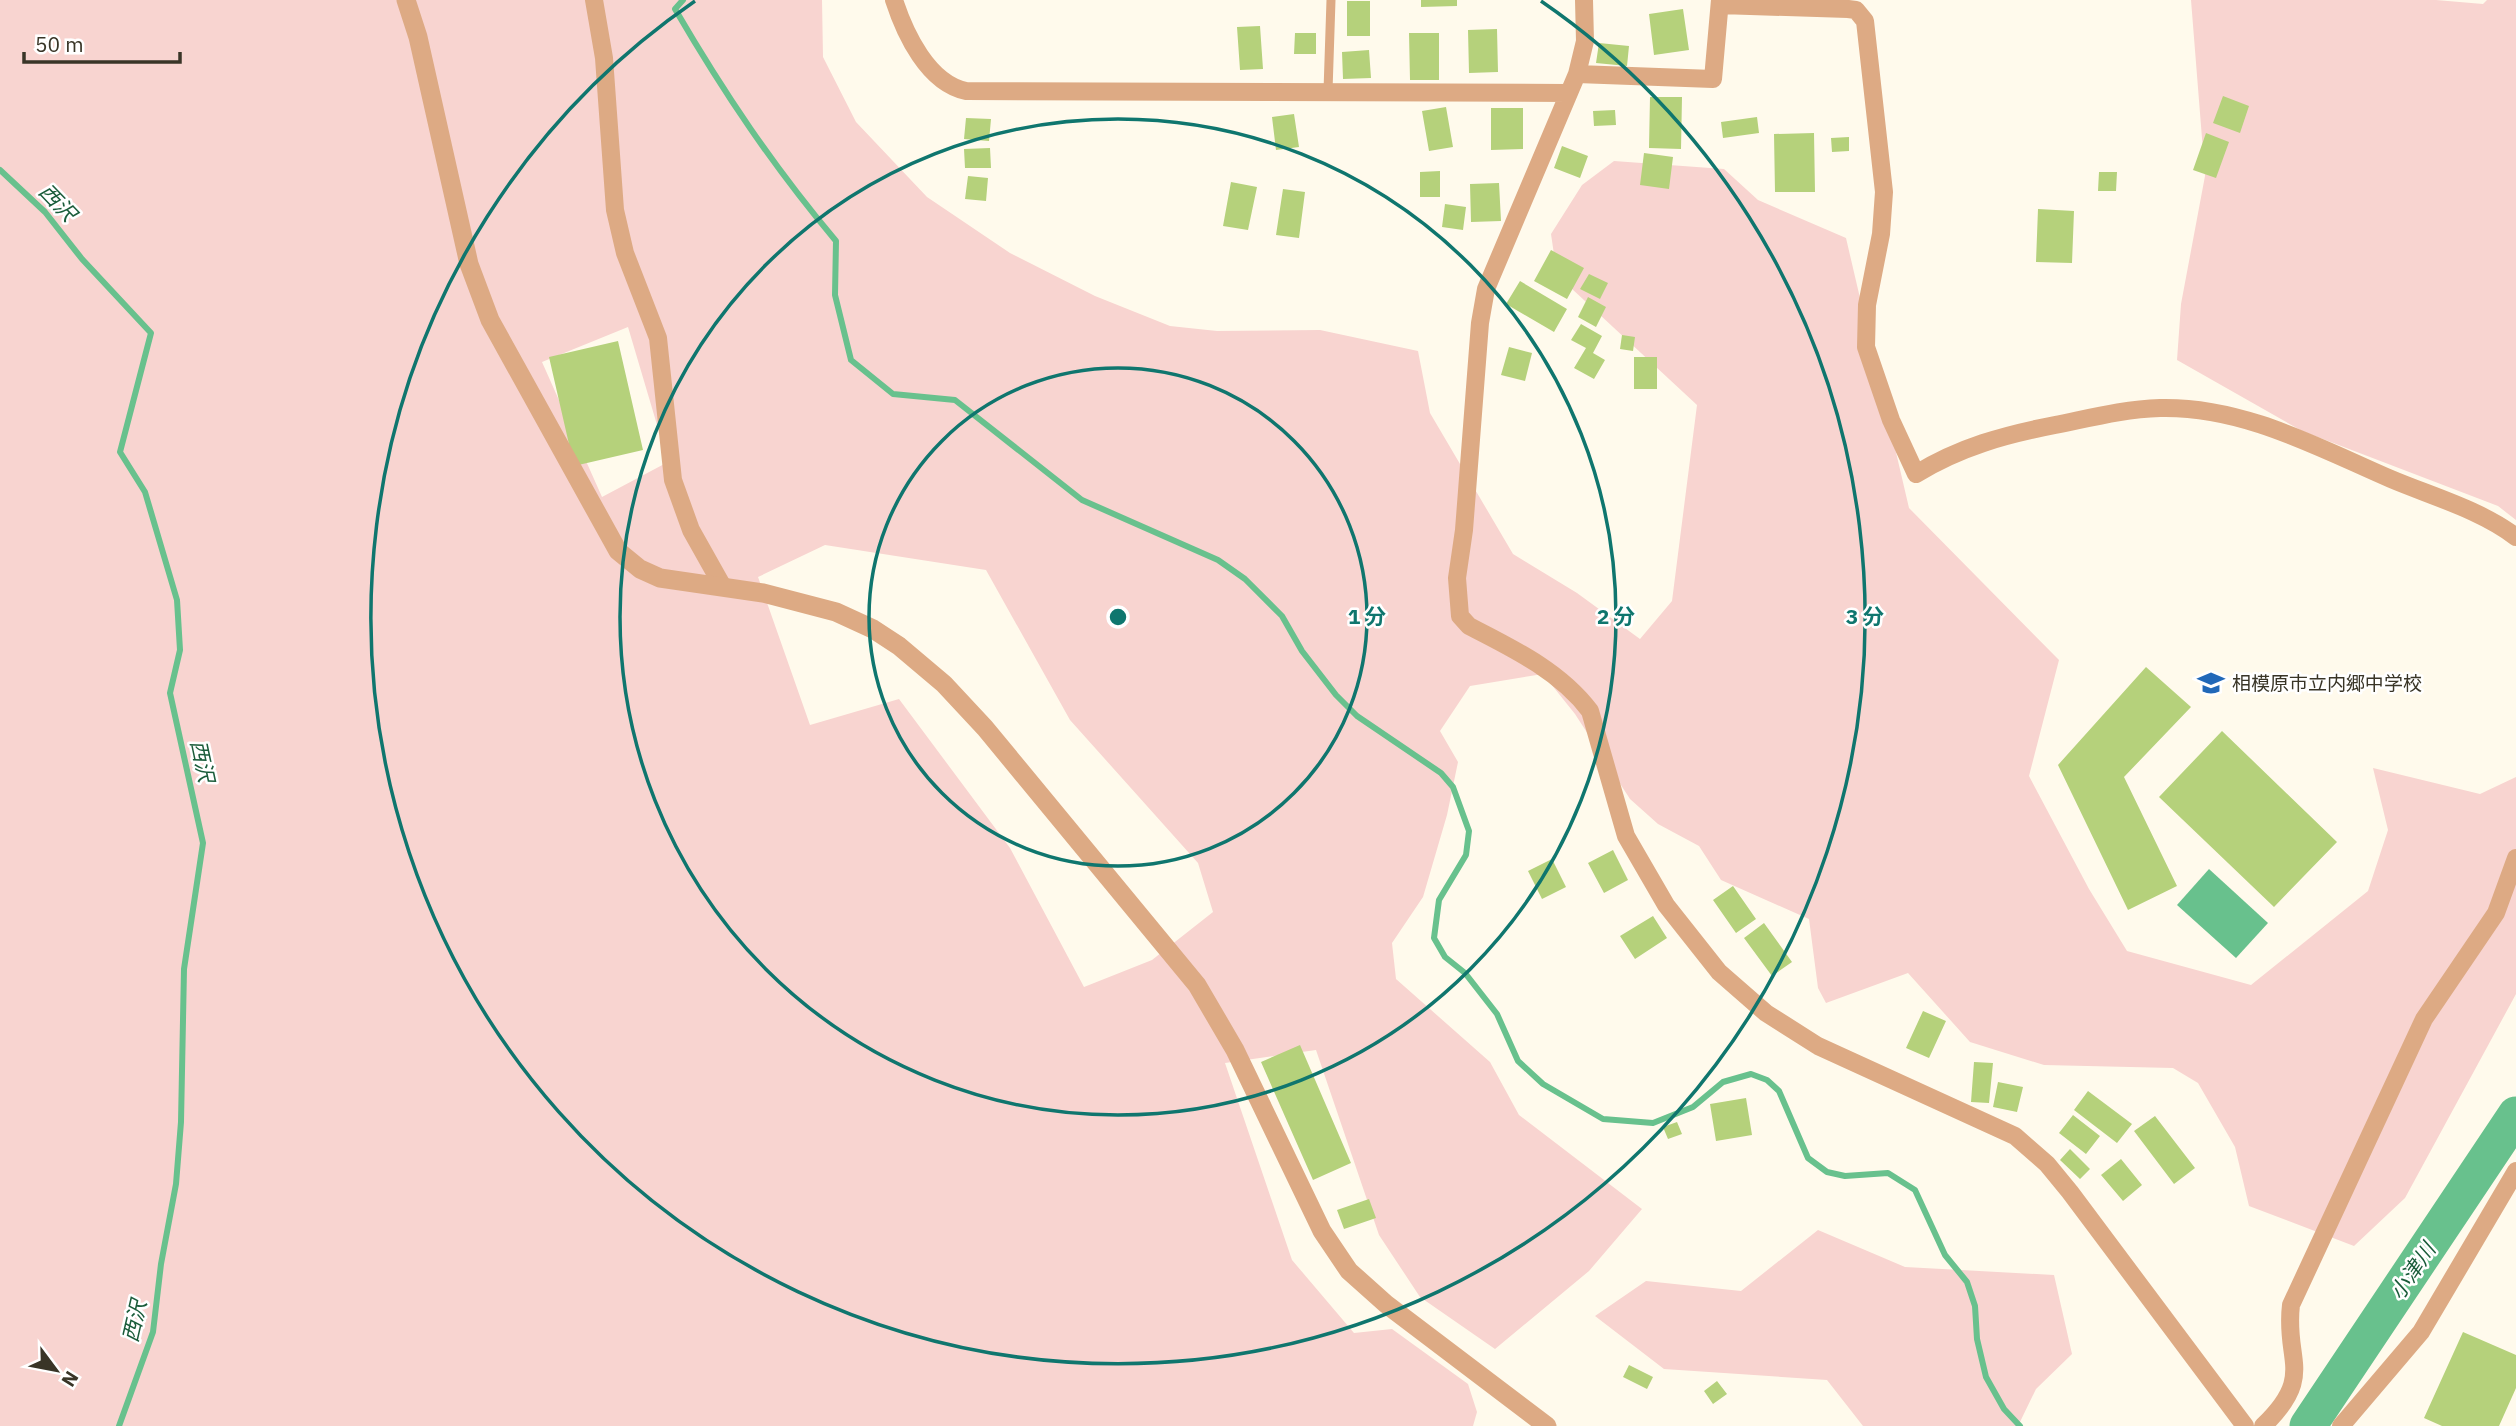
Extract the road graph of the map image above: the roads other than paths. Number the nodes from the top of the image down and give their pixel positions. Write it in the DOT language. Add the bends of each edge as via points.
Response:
graph roads {
  1 [pos="406,0"];
  2 [pos="594,0"];
  3 [pos="894,0"];
  4 [pos="1331,0"];
  5 [pos="1584,0"];
  6 [pos="1720,3"];
  7 [pos="1577,74"];
  8 [pos="1328,91"];
  9 [pos="1568,93"];
  10 [pos="2516,537"];
  11 [pos="723,587"];
  12 [pos="2516,858"];
  13 [pos="2516,1171"];
  14 [pos="1547,1426"];
  15 [pos="2245,1426"];
  16 [pos="2263,1426"];
  17 [pos="2342,1426"];
  1 -- 11 [label="street" via="469,264 507,354 618,551 660,578"];
  2 -- 11 [label="street" via="604,58 615,210 625,253 658,338 673,480 691,530"];
  3 -- 8 [label="street" via="903,25 929,67 947,84 966,91"];
  4 -- 8 [label="lane"];
  5 -- 7 [label="street" via="1584,41"];
  6 -- 7 [label="street" via="1713,79"];
  6 -- 10 [label="street" via="1848,9 1856,10 1865,21 1884,192 1867,304 1866,347 1886,409 1916,474 1979,443 2102,415 2162,408 2211,411 2282,432"];
  7 -- 9 [label="street"];
  8 -- 9 [label="street"];
  9 -- 15 [label="street" via="1483,306 1457,578 1460,616 1469,626 1554,675 1590,711 1631,846 1666,905 1719,972 1766,1013 1818,1046 2015,1136 2032,1149 2087,1213"];
  11 -- 14 [label="street" via="816,605 855,619 899,646 944,684 1197,985 1246,1071 1316,1220 1349,1271"];
  12 -- 16 [label="street" via="2496,913 2424,1019 2291,1305 2290,1332 2297,1363 2294,1380"];
  13 -- 17 [label="street" via="2421,1332"];
}
